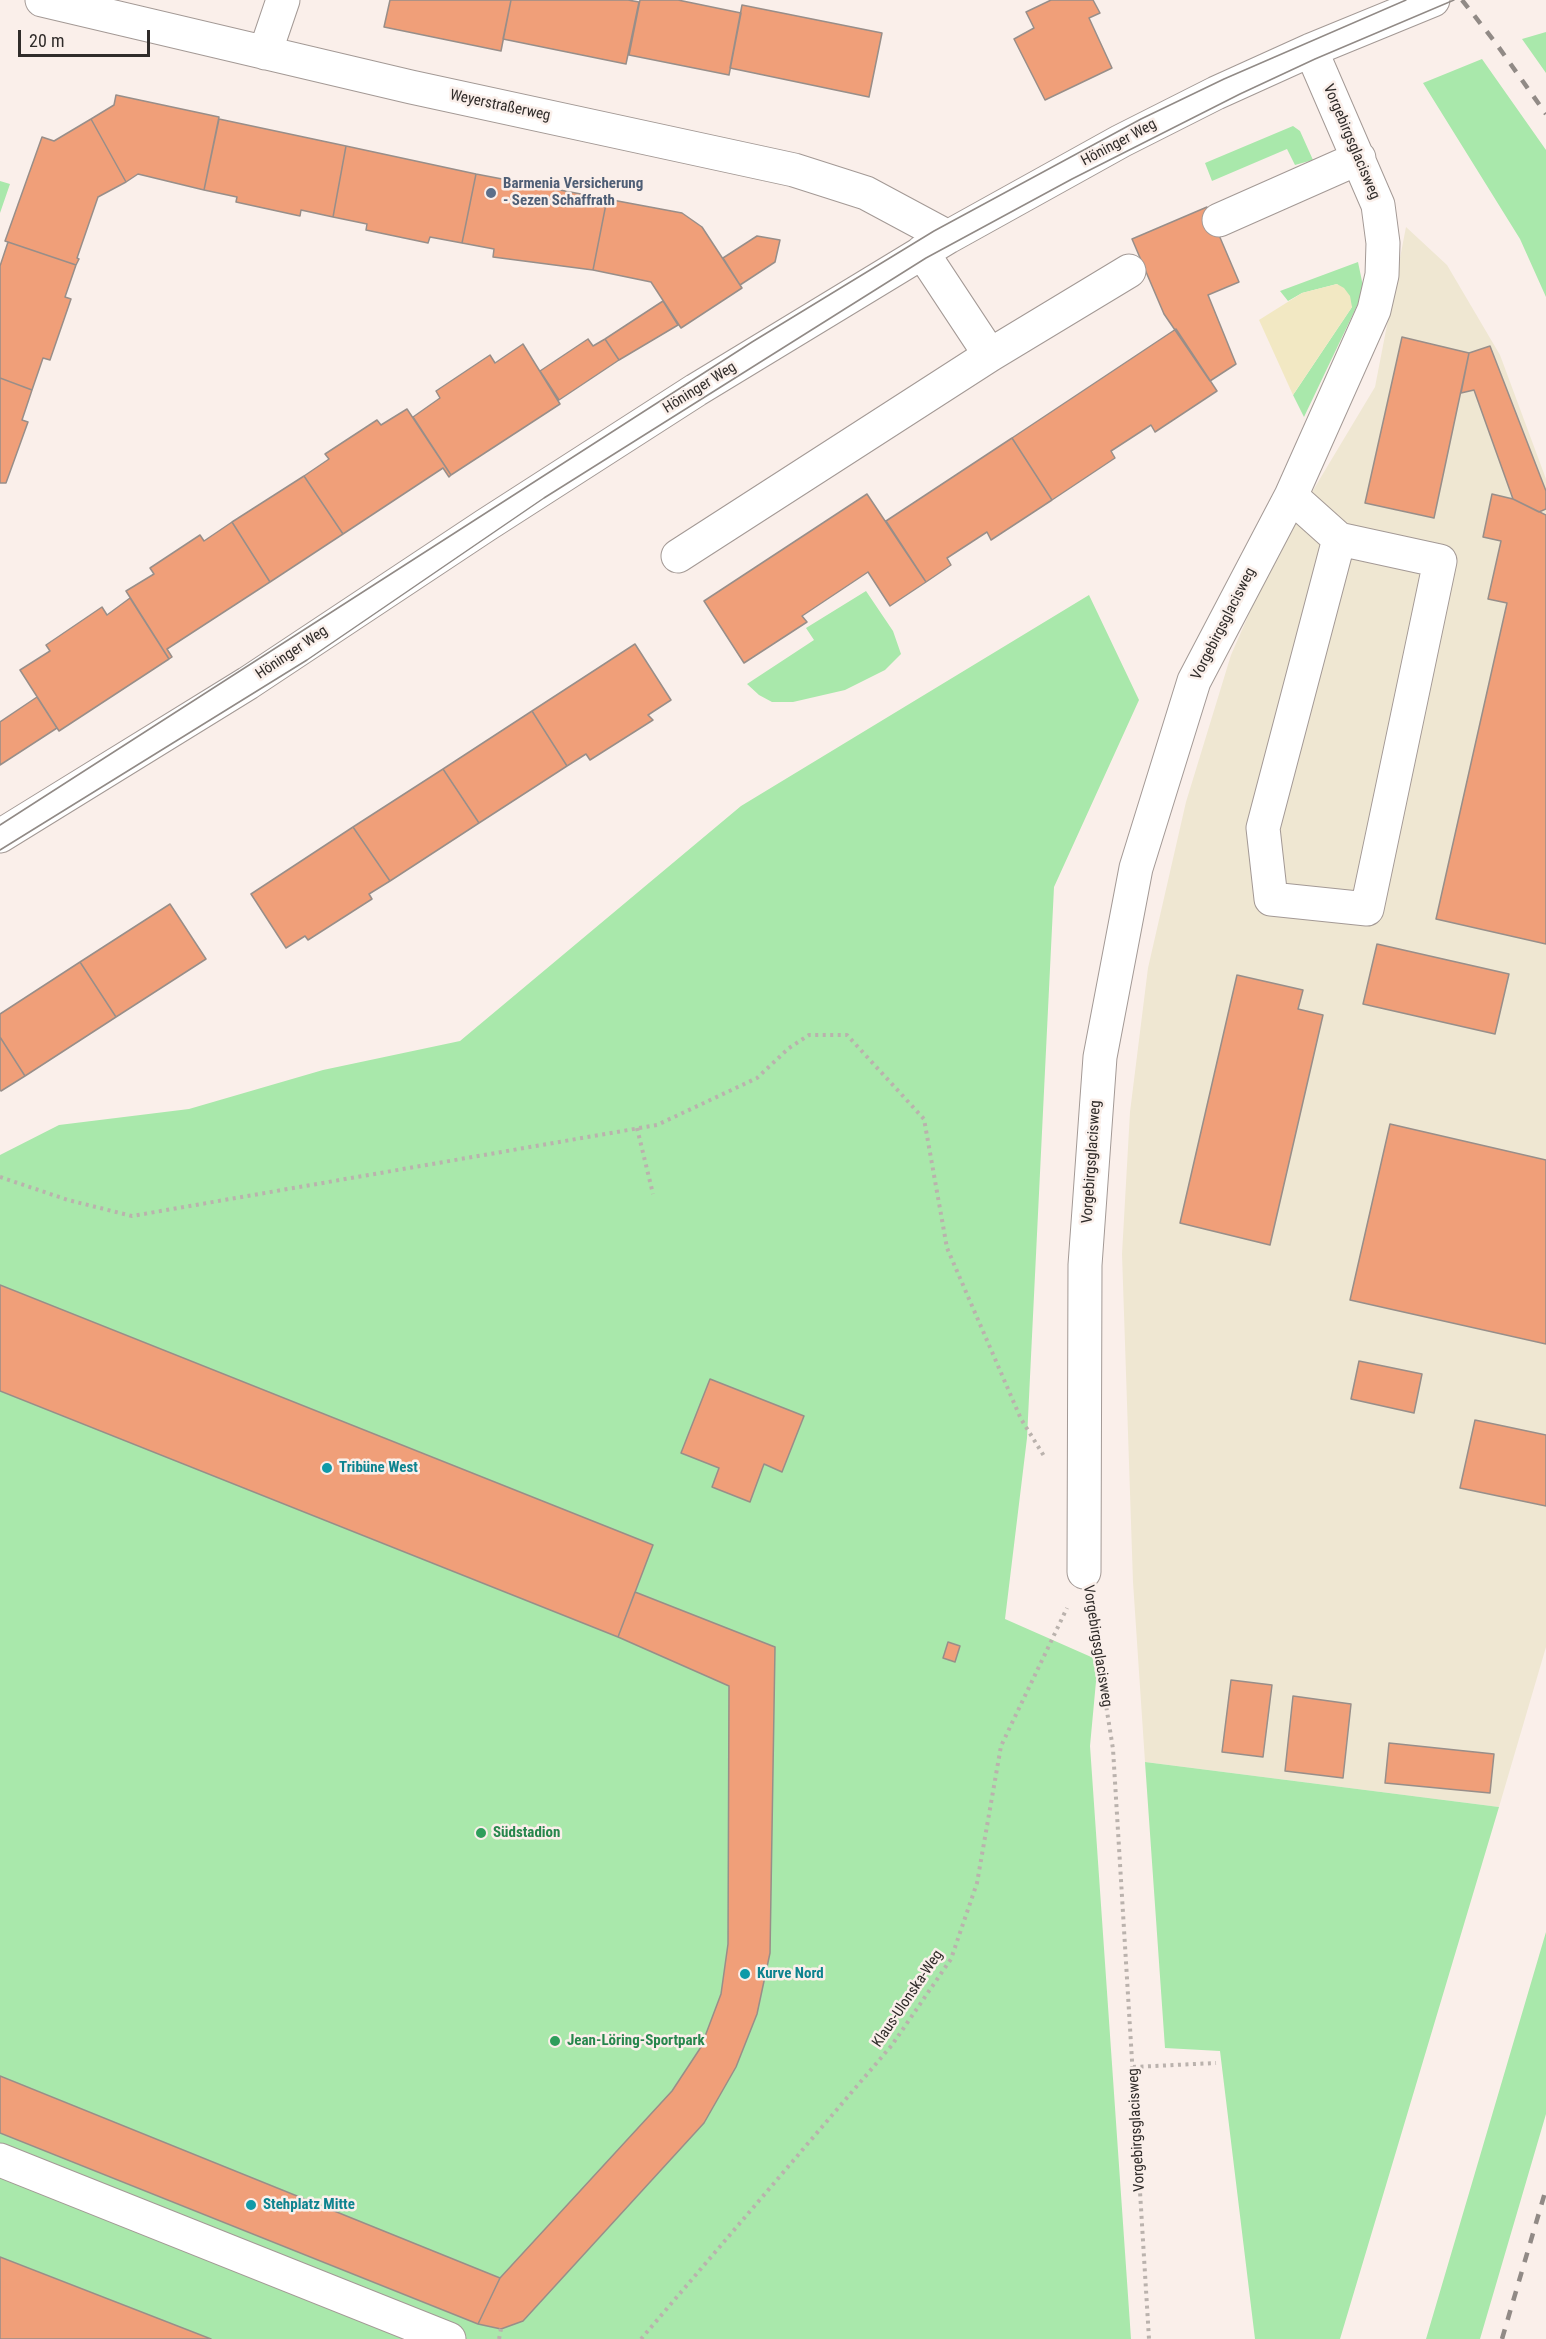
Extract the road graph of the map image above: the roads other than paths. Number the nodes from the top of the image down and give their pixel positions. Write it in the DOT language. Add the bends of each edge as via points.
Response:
graph roads {
  1 [pos="42,0"];
  2 [pos="282,0"];
  3 [pos="1433,0"];
  4 [pos="1311,50"];
  5 [pos="265,53"];
  6 [pos="1359,158"];
  7 [pos="1219,220"];
  8 [pos="935,245"];
  9 [pos="1129,271"];
  10 [pos="990,355"];
  11 [pos="1291,496"];
  12 [pos="1339,538"];
  13 [pos="678,556"];
  14 [pos="0,836"];
  15 [pos="1084,1572"];
  16 [pos="0,2160"];
  17 [pos="449,2339"];
  1 -- 5 [label="street, Weyerstraßerweg"];
  2 -- 5 [label="street"];
  3 -- 4 [label="street, Höninger Weg"];
  4 -- 6 [label="street, Vorgebirgsglacisweg"];
  4 -- 8 [label="street, Höninger Weg" via="1121,141"];
  5 -- 8 [label="street, Weyerstraßerweg" via="794,170 866,193"];
  6 -- 7 [label="street"];
  6 -- 11 [label="street, Vorgebirgsglacisweg" via="1378,204 1382,275 1374,310"];
  8 -- 10 [label="street"];
  8 -- 14 [label="street, Höninger Weg" via="686,397 248,683"];
  9 -- 10 [label="street"];
  10 -- 13 [label="street"];
  11 -- 12 [label="street"];
  11 -- 15 [label="street, Vorgebirgsglacisweg" via="1194,681 1136,868 1100,1057 1085,1265"];
  12 -- 12 [label="street" via="1263,828 1271,899 1367,909 1440,561"];
  16 -- 17 [label="street"];
}
